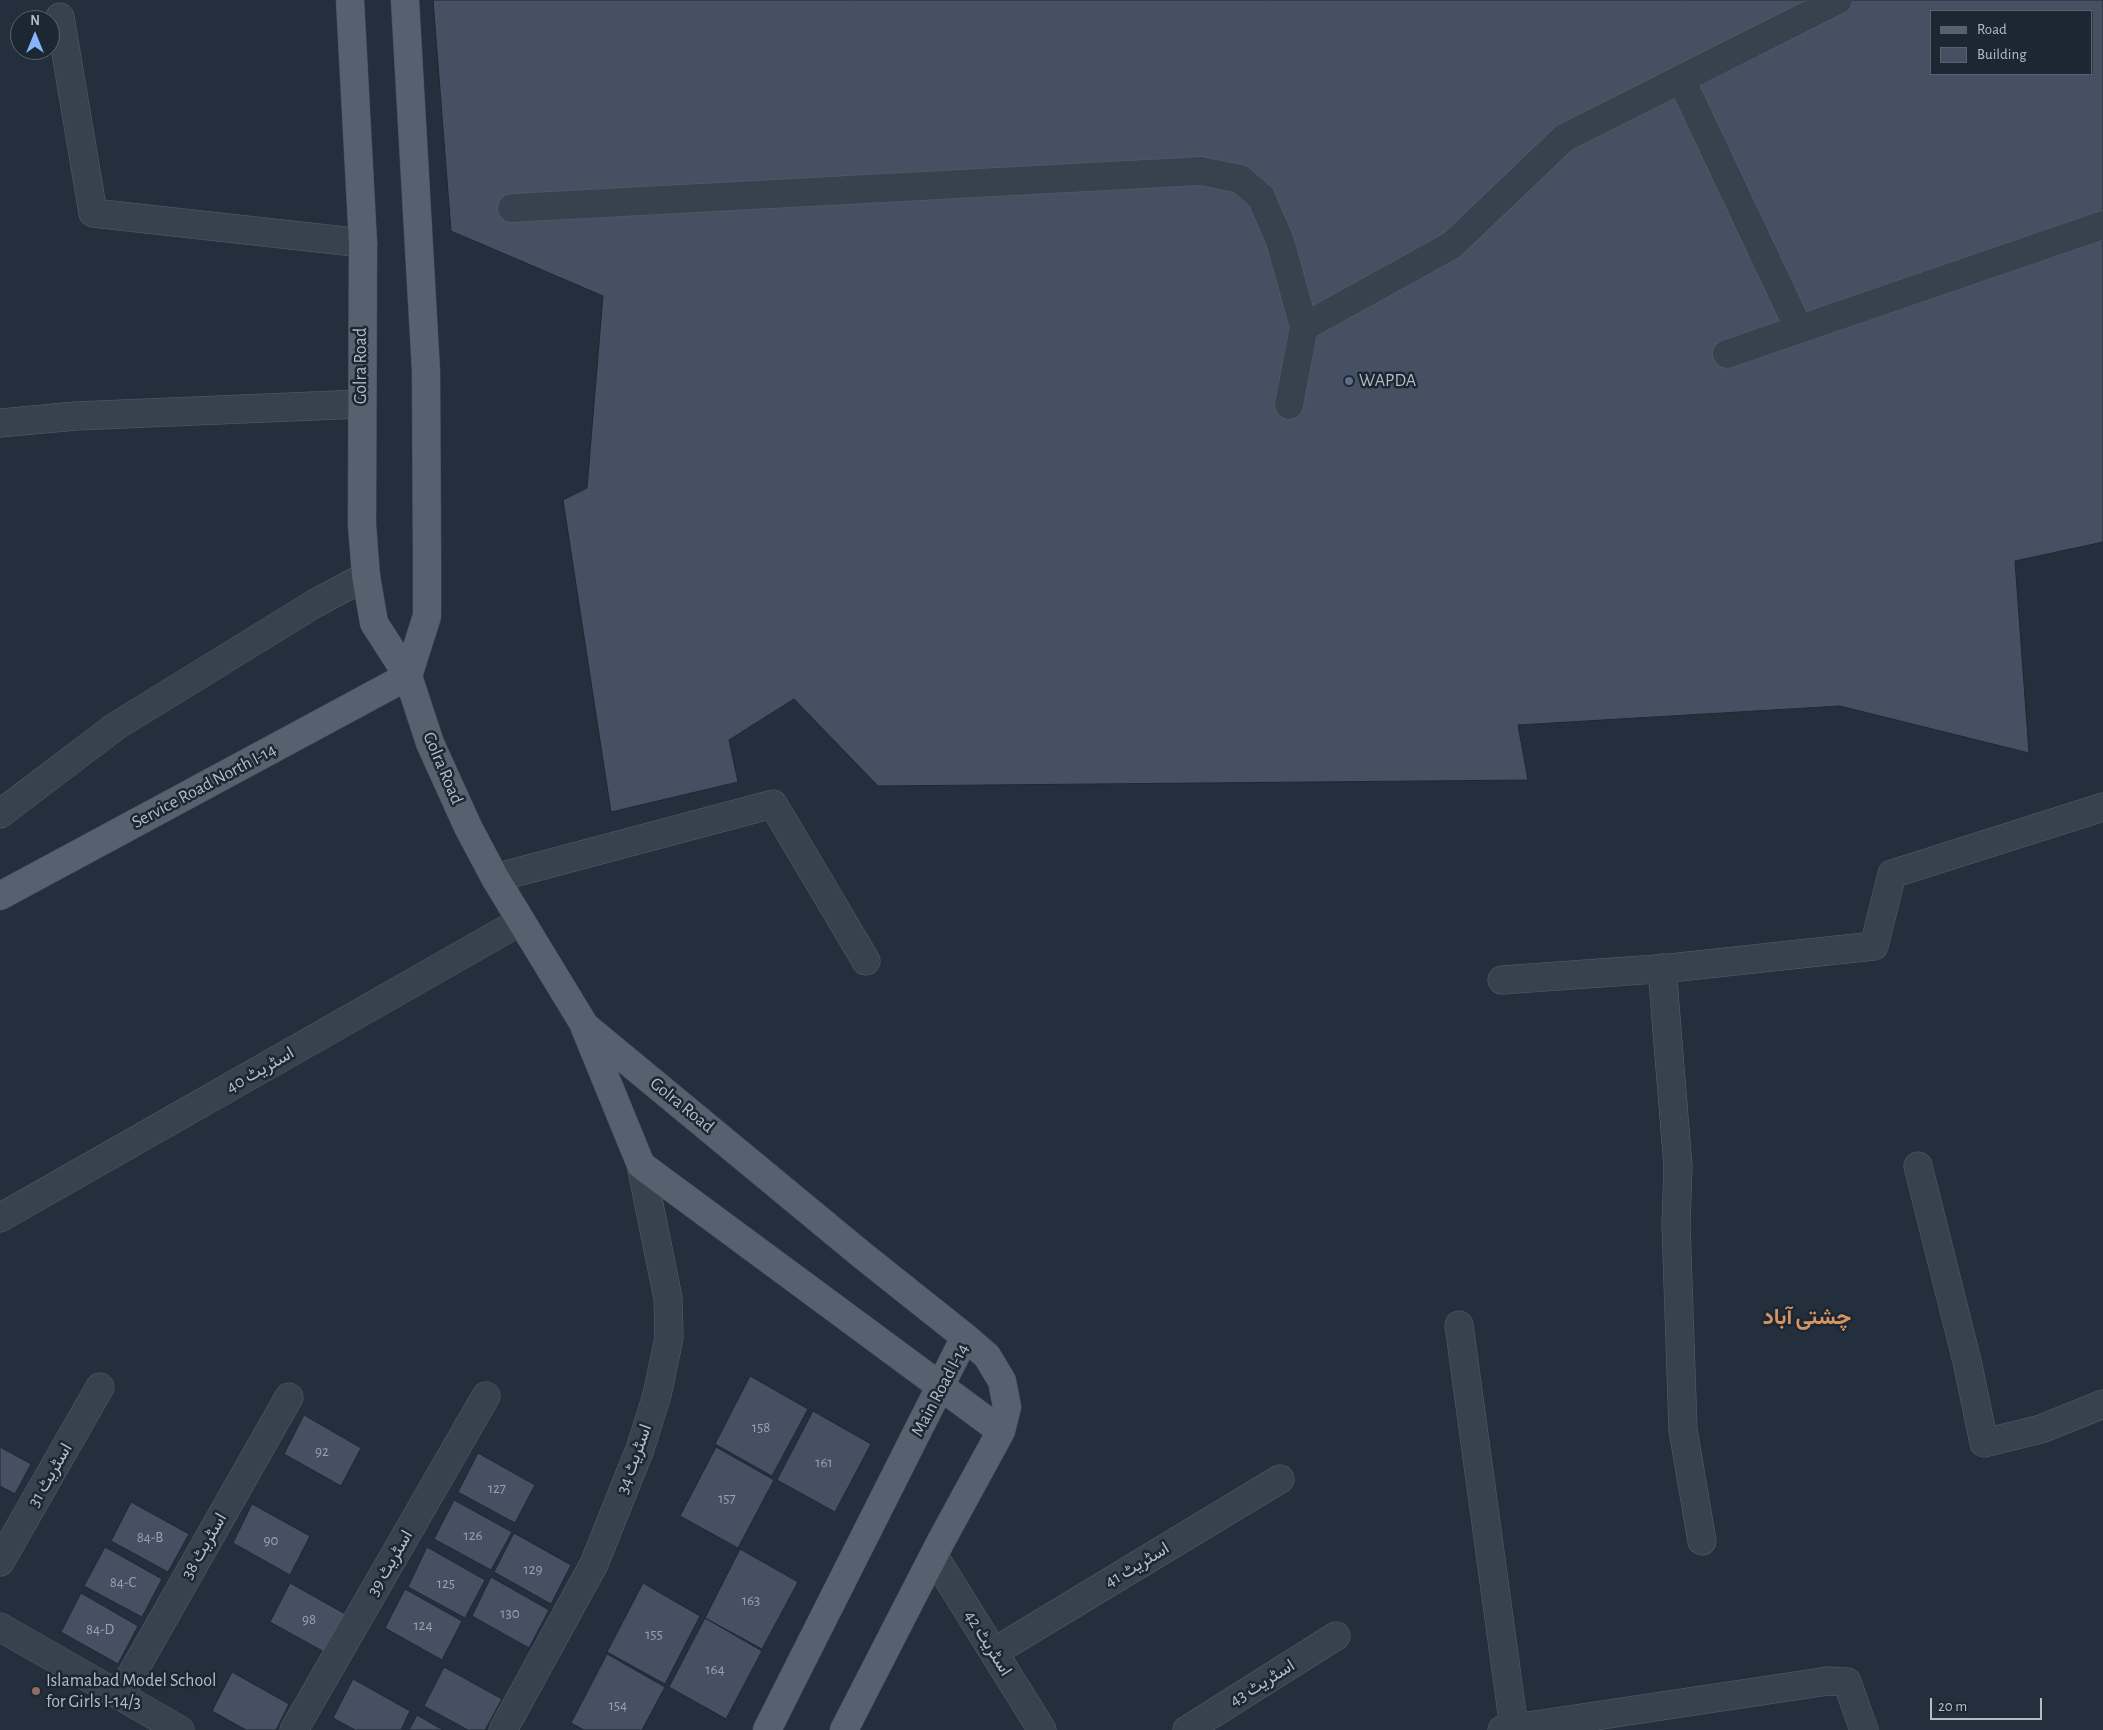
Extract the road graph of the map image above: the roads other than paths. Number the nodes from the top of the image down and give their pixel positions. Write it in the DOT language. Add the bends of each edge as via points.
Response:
graph roads {
  1 [pos="350,0"];
  2 [pos="405,0"];
  3 [pos="1838,0"];
  4 [pos="60,17"];
  5 [pos="1681,80"];
  6 [pos="512,208"];
  7 [pos="2103,225"];
  8 [pos="362,243"];
  9 [pos="1304,327"];
  10 [pos="1799,329"];
  11 [pos="1727,354"];
  12 [pos="361,404"];
  13 [pos="1289,405"];
  14 [pos="0,423"];
  15 [pos="366,576"];
  16 [pos="408,676"];
  17 [pos="2103,807"];
  18 [pos="0,814"];
  19 [pos="495,878"];
  20 [pos="0,896"];
  21 [pos="521,921"];
  22 [pos="866,961"];
  23 [pos="1662,968"];
  24 [pos="1502,980"];
  25 [pos="585,1026"];
  26 [pos="641,1165"];
  27 [pos="1918,1166"];
  28 [pos="0,1218"];
  29 [pos="1459,1325"];
  30 [pos="965,1336"];
  31 [pos="100,1387"];
  32 [pos="940,1387"];
  33 [pos="486,1396"];
  34 [pos="289,1397"];
  35 [pos="2103,1404"];
  36 [pos="1001,1431"];
  37 [pos="1280,1479"];
  38 [pos="1702,1541"];
  39 [pos="934,1556"];
  40 [pos="0,1562"];
  41 [pos="0,1627"];
  42 [pos="1336,1636"];
  43 [pos="994,1652"];
  44 [pos="120,1695"];
  45 [pos="1508,1729"];
  46 [pos="180,1730"];
  47 [pos="294,1730"];
  48 [pos="503,1730"];
  49 [pos="768,1730"];
  50 [pos="844,1730"];
  51 [pos="1042,1730"];
  52 [pos="1187,1730"];
  53 [pos="1864,1730"];
  1 -- 8 [label="main road, Golra Road"];
  2 -- 16 [label="main road" via="426,371 427,497 427,616"];
  3 -- 5 [label="street"];
  4 -- 8 [label="street" via="93,213"];
  5 -- 9 [label="street" via="1564,138 1452,245"];
  5 -- 10 [label="street"];
  6 -- 9 [label="street" via="1201,171 1240,179 1261,197 1280,241"];
  7 -- 10 [label="street"];
  8 -- 12 [label="main road, Golra Road"];
  9 -- 13 [label="street"];
  10 -- 11 [label="street"];
  12 -- 14 [label="street" via="76,416"];
  12 -- 15 [label="main road, Golra Road" via="362,525"];
  15 -- 16 [label="main road, Golra Road" via="374,623"];
  15 -- 18 [label="street" via="314,604 116,726"];
  16 -- 19 [label="main road, Golra Road" via="430,743"];
  16 -- 20 [label="main road, Service Road North I-14"];
  17 -- 23 [label="street" via="1892,874 1874,946"];
  19 -- 21 [label="main road, Golra Road"];
  19 -- 22 [label="street" via="773,804"];
  21 -- 25 [label="main road, Golra Road"];
  21 -- 28 [label="street, اسٹریٹ 40"];
  23 -- 24 [label="street"];
  23 -- 38 [label="street" via="1678,1167 1676,1224 1683,1430"];
  25 -- 26 [label="main road"];
  25 -- 30 [label="main road, Golra Road"];
  26 -- 32 [label="main road"];
  26 -- 48 [label="street, اسٹریٹ 34" via="668,1298 669,1338 657,1395 640,1450 594,1564"];
  27 -- 35 [label="street" via="1984,1443 2041,1429"];
  29 -- 45 [label="street"];
  30 -- 32 [label="main road, Main Road I-14"];
  30 -- 36 [label="main road, Main Road I-14" via="987,1356 1002,1381 1007,1407"];
  31 -- 40 [label="street, اسٹریٹ 31"];
  32 -- 36 [label="main road"];
  32 -- 49 [label="main road, Main Road I-14"];
  33 -- 47 [label="street, اسٹریٹ 39"];
  34 -- 44 [label="street, اسٹریٹ 38"];
  36 -- 39 [label="main road, Main Road I-14"];
  37 -- 43 [label="street, اسٹریٹ 41"];
  39 -- 43 [label="street, اسٹریٹ 42"];
  39 -- 50 [label="main road, Main Road I-14"];
  41 -- 44 [label="street"];
  42 -- 52 [label="street, اسٹریٹ 43"];
  43 -- 51 [label="street, اسٹریٹ 42"];
  44 -- 46 [label="street"];
  45 -- 53 [label="street" via="1828,1681 1847,1682"];
}
